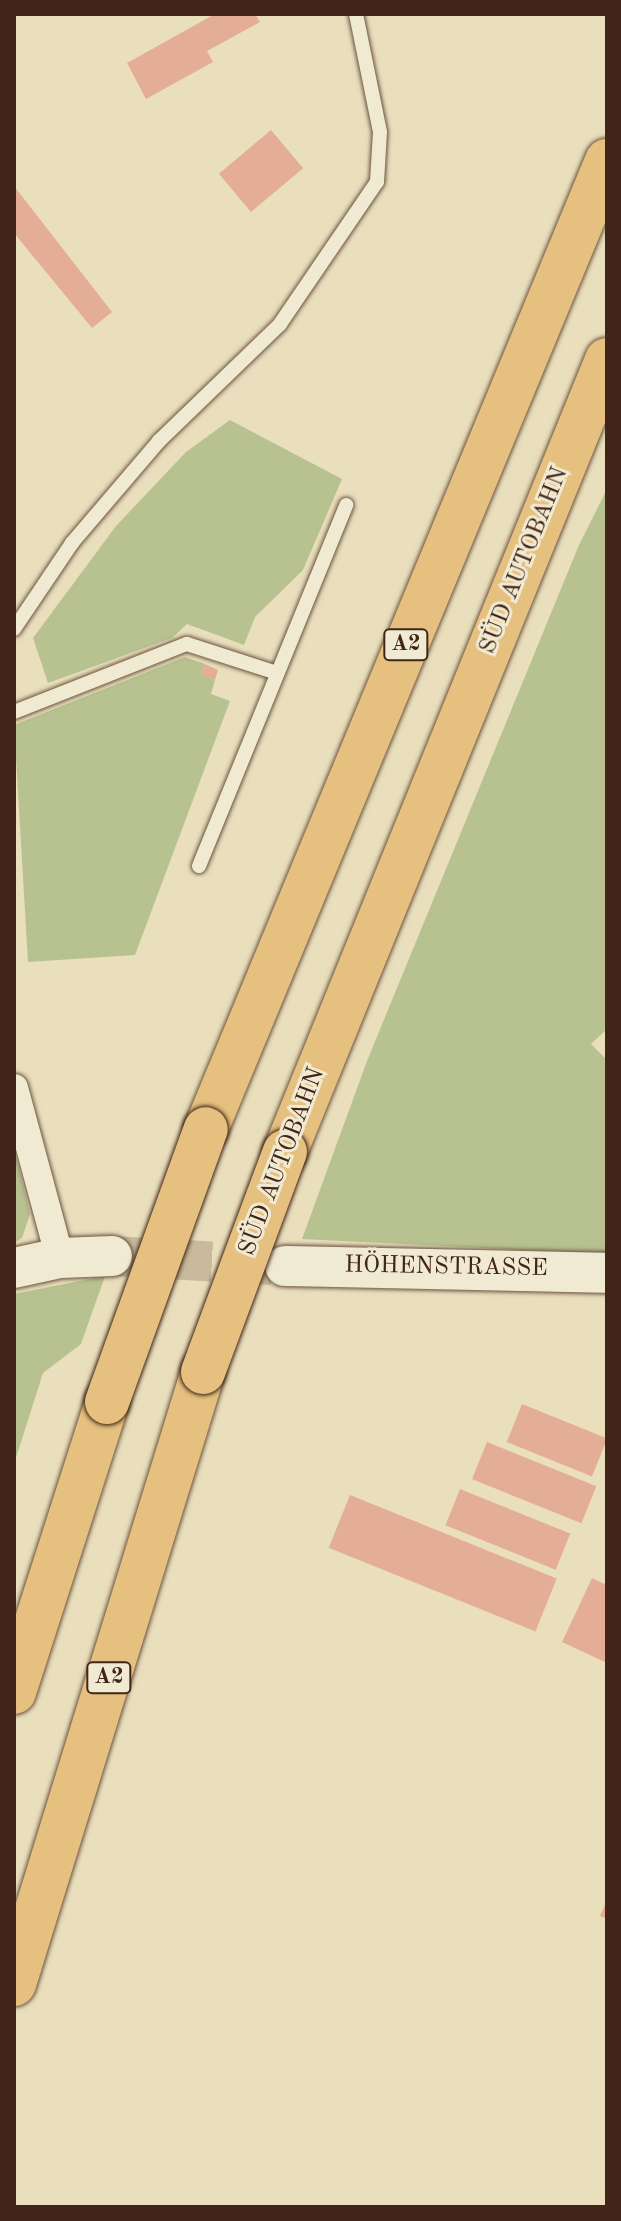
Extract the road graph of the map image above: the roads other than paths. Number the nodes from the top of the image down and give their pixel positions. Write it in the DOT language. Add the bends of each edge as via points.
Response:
graph roads {
  1 [pos="356,14"];
  2 [pos="607,161"];
  3 [pos="607,360"];
  4 [pos="346,505"];
  5 [pos="14,629"];
  6 [pos="277,673"];
  7 [pos="14,712"];
  8 [pos="199,866"];
  9 [pos="14,1088"];
  10 [pos="112,1256"];
  11 [pos="60,1258"];
  12 [pos="285,1266"];
  13 [pos="14,1268"];
  14 [pos="607,1273"];
  15 [pos="14,1692"];
  16 [pos="14,1984"];
  1 -- 5 [label="lane" via="380,132 377,182 280,324 159,441 72,543"];
  2 -- 15 [label="highway, A2, bridge" via="206,1129 107,1402"];
  3 -- 16 [label="highway, SÜD AUTOBAHN / A2, bridge" via="285,1152 203,1372"];
  4 -- 6 [label="lane"];
  6 -- 7 [label="lane" via="187,644"];
  6 -- 8 [label="lane"];
  9 -- 11 [label="street"];
  10 -- 11 [label="street"];
  11 -- 13 [label="street"];
  12 -- 14 [label="street, HÖHENSTRASSE"];
}
